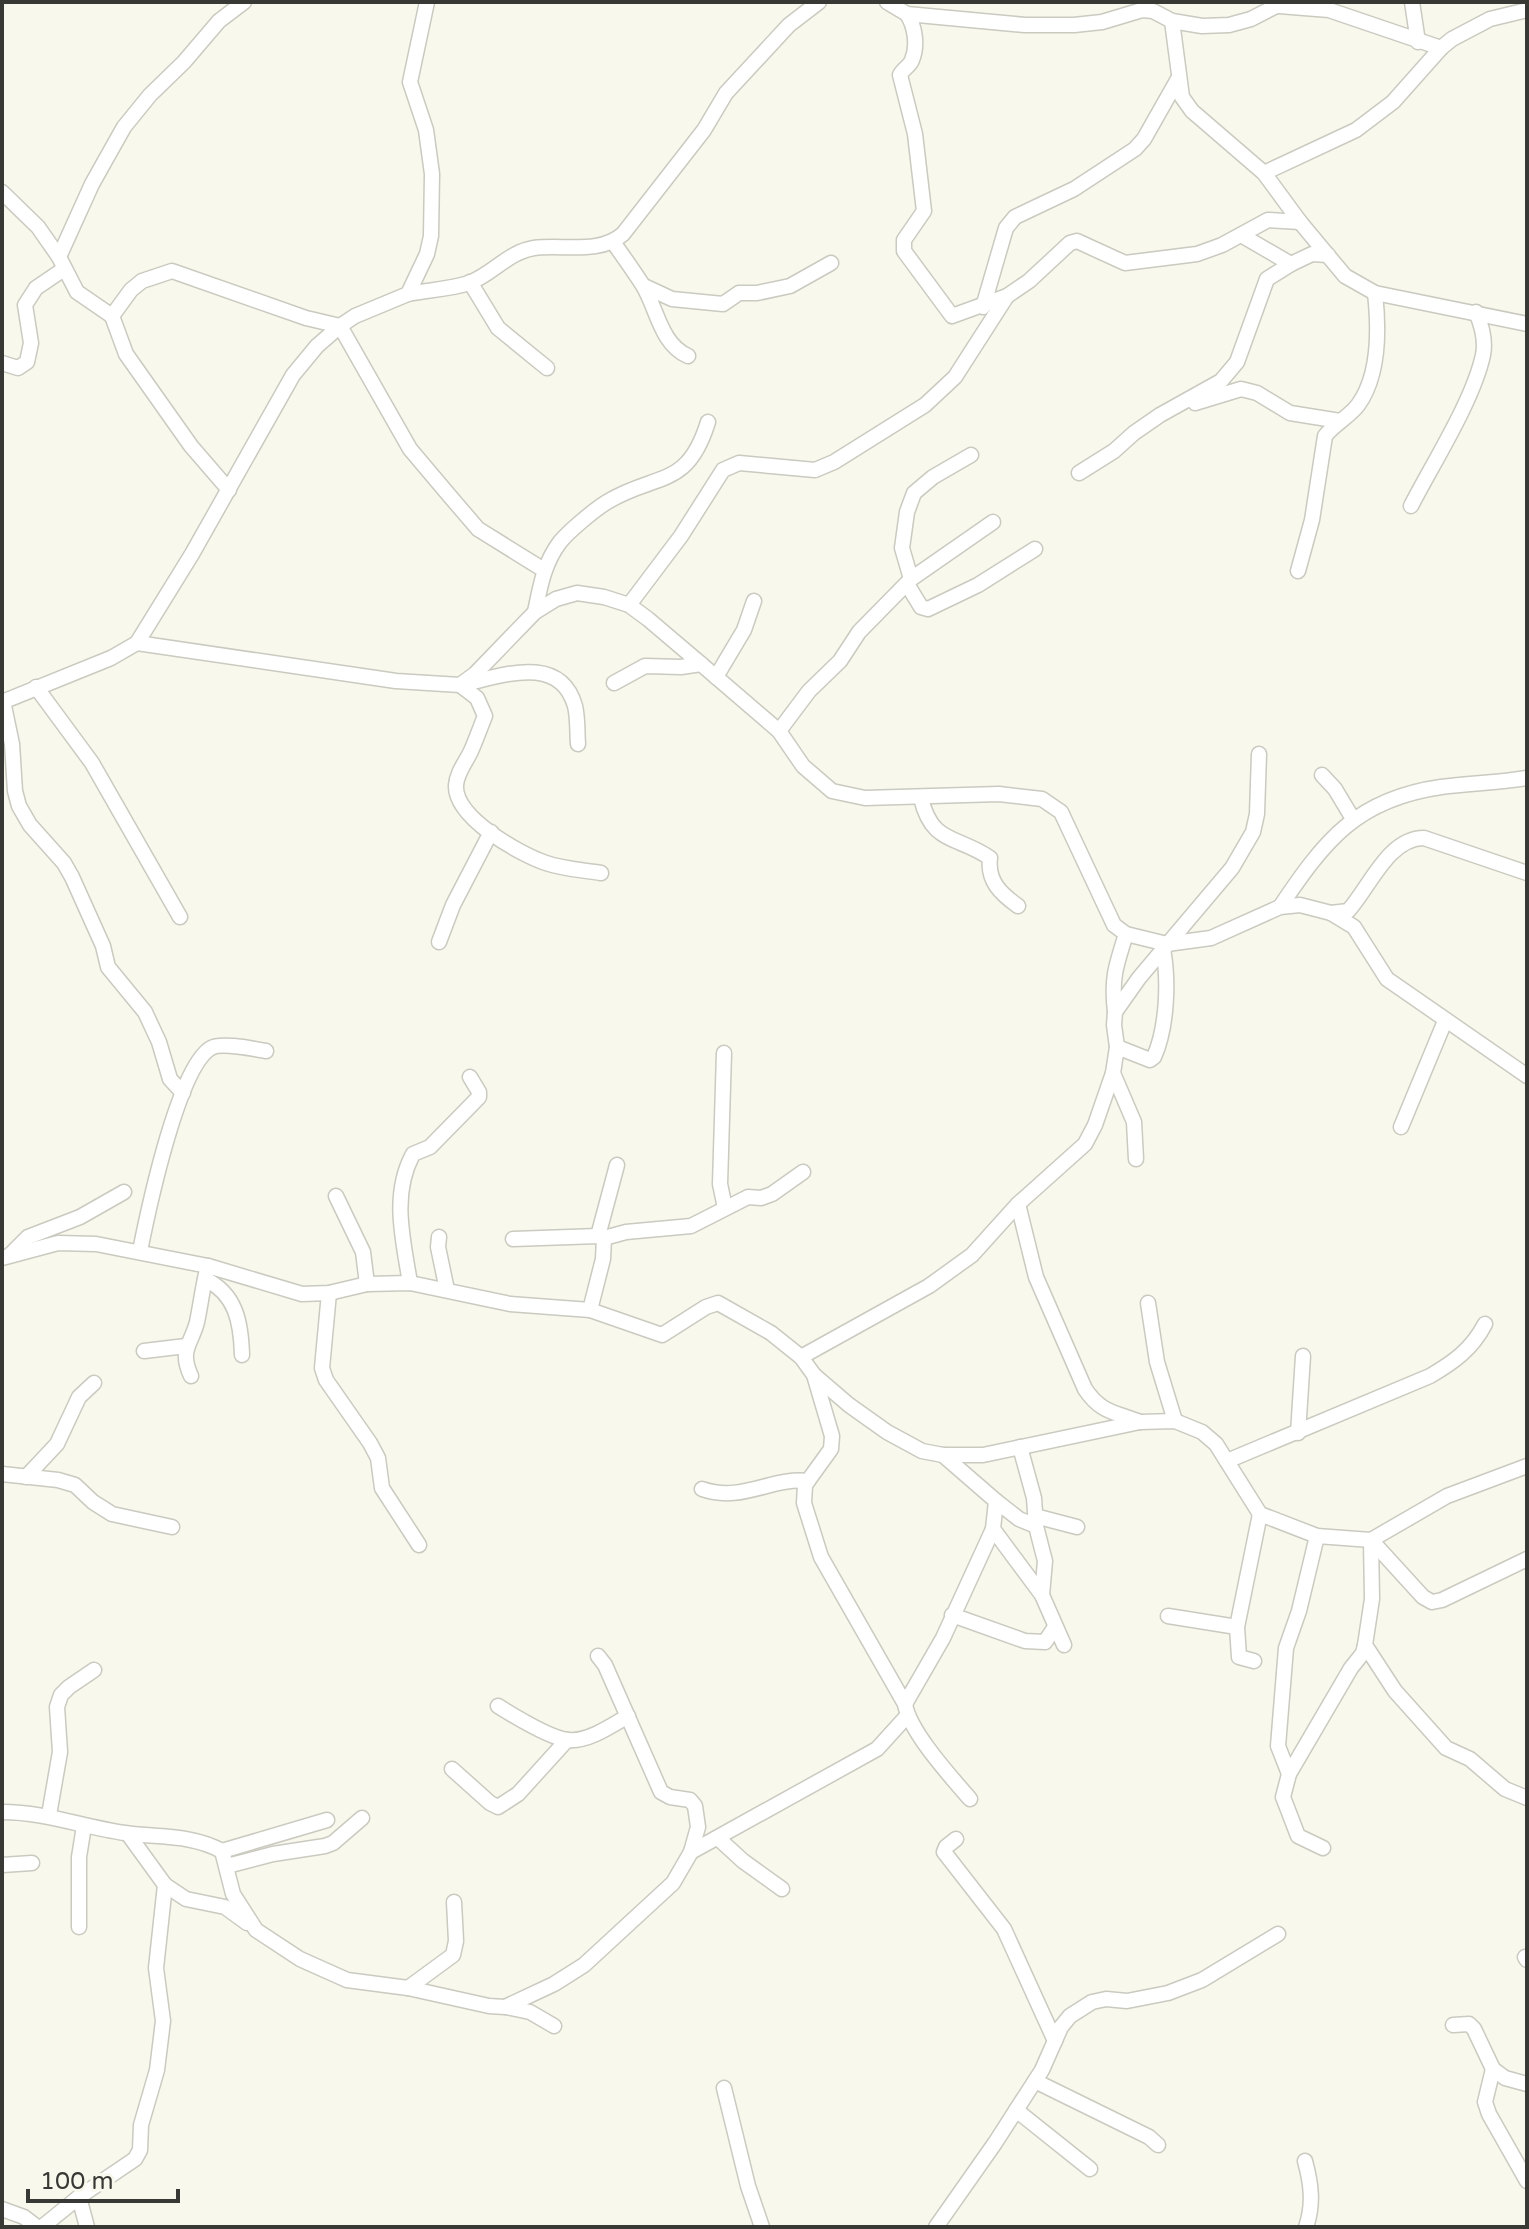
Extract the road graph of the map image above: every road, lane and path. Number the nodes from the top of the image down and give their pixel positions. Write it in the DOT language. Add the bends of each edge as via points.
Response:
graph roads {
  1 [pos="244,2"];
  2 [pos="427,2"];
  3 [pos="819,2"];
  4 [pos="887,2"];
  5 [pos="1412,2"];
  6 [pos="1281,4"];
  7 [pos="1527,10"];
  8 [pos="907,14"];
  9 [pos="1172,21"];
  10 [pos="1418,42"];
  11 [pos="1441,48"];
  12 [pos="1178,79"];
  13 [pos="1264,173"];
  14 [pos="2,192"];
  15 [pos="1300,222"];
  16 [pos="1241,235"];
  17 [pos="613,242"];
  18 [pos="1328,255"];
  19 [pos="61,263"];
  20 [pos="831,263"];
  21 [pos="1291,264"];
  22 [pos="470,282"];
  23 [pos="644,286"];
  24 [pos="1375,293"];
  25 [pos="408,294"];
  26 [pos="1007,296"];
  27 [pos="983,307"];
  28 [pos="1476,312"];
  29 [pos="112,316"];
  30 [pos="1527,324"];
  31 [pos="340,326"];
  32 [pos="688,356"];
  33 [pos="2,363"];
  34 [pos="547,368"];
  35 [pos="1160,415"];
  36 [pos="1340,421"];
  37 [pos="708,422"];
  38 [pos="971,455"];
  39 [pos="1079,473"];
  40 [pos="229,490"];
  41 [pos="1411,506"];
  42 [pos="993,522"];
  43 [pos="1035,549"];
  44 [pos="544,570"];
  45 [pos="1298,571"];
  46 [pos="909,582"];
  47 [pos="754,601"];
  48 [pos="629,605"];
  49 [pos="535,612"];
  50 [pos="137,643"];
  51 [pos="701,664"];
  52 [pos="716,677"];
  53 [pos="614,683"];
  54 [pos="460,685"];
  55 [pos="36,687"];
  56 [pos="2,702"];
  57 [pos="779,731"];
  58 [pos="578,744"];
  59 [pos="1259,754"];
  60 [pos="1322,775"];
  61 [pos="1527,778"];
  62 [pos="921,798"];
  63 [pos="1353,819"];
  64 [pos="491,832"];
  65 [pos="601,873"];
  66 [pos="1527,873"];
  67 [pos="1018,906"];
  68 [pos="1280,907"];
  69 [pos="1331,913"];
  70 [pos="180,917"];
  71 [pos="1126,934"];
  72 [pos="439,942"];
  73 [pos="1165,947"];
  74 [pos="1115,1012"];
  75 [pos="1445,1021"];
  76 [pos="1117,1047"];
  77 [pos="266,1051"];
  78 [pos="724,1053"];
  79 [pos="1113,1073"];
  80 [pos="1527,1076"];
  81 [pos="470,1077"];
  82 [pos="183,1093"];
  83 [pos="1401,1127"];
  84 [pos="1136,1159"];
  85 [pos="617,1165"];
  86 [pos="803,1172"];
  87 [pos="124,1192"];
  88 [pos="336,1196"];
  89 [pos="1018,1204"];
  90 [pos="725,1208"];
  91 [pos="439,1237"];
  92 [pos="601,1237"];
  93 [pos="513,1239"];
  94 [pos="140,1251"];
  95 [pos="6,1256"];
  96 [pos="206,1272"];
  97 [pos="410,1283"];
  98 [pos="367,1284"];
  99 [pos="447,1290"];
  100 [pos="329,1293"];
  101 [pos="1148,1303"];
  102 [pos="590,1310"];
  103 [pos="1485,1324"];
  104 [pos="186,1346"];
  105 [pos="144,1351"];
  106 [pos="242,1355"];
  107 [pos="1303,1356"];
  108 [pos="801,1357"];
  109 [pos="814,1375"];
  110 [pos="191,1376"];
  111 [pos="94,1383"];
  112 [pos="1175,1421"];
  113 [pos="1140,1422"];
  114 [pos="1298,1433"];
  115 [pos="1020,1447"];
  116 [pos="943,1455"];
  117 [pos="1227,1461"];
  118 [pos="1527,1466"];
  119 [pos="2,1474"];
  120 [pos="26,1477"];
  121 [pos="808,1481"];
  122 [pos="702,1489"];
  123 [pos="996,1501"];
  124 [pos="1260,1514"];
  125 [pos="1036,1521"];
  126 [pos="172,1527"];
  127 [pos="1077,1527"];
  128 [pos="993,1529"];
  129 [pos="1317,1536"];
  130 [pos="1371,1540"];
  131 [pos="419,1545"];
  132 [pos="1527,1559"];
  133 [pos="1042,1595"];
  134 [pos="952,1615"];
  135 [pos="1168,1616"];
  136 [pos="1055,1627"];
  137 [pos="1237,1627"];
  138 [pos="1064,1645"];
  139 [pos="1365,1645"];
  140 [pos="598,1656"];
  141 [pos="1254,1661"];
  142 [pos="94,1670"];
  143 [pos="498,1706"];
  144 [pos="906,1710"];
  145 [pos="628,1716"];
  146 [pos="567,1740"];
  147 [pos="452,1769"];
  148 [pos="1289,1774"];
  149 [pos="1527,1798"];
  150 [pos="970,1799"];
  151 [pos="2,1812"];
  152 [pos="49,1815"];
  153 [pos="362,1818"];
  154 [pos="327,1820"];
  155 [pos="84,1826"];
  156 [pos="128,1834"];
  157 [pos="719,1839"];
  158 [pos="956,1839"];
  159 [pos="1323,1848"];
  160 [pos="691,1852"];
  161 [pos="224,1859"];
  162 [pos="32,1863"];
  163 [pos="2,1865"];
  164 [pos="165,1885"];
  165 [pos="782,1889"];
  166 [pos="454,1902"];
  167 [pos="79,1927"];
  168 [pos="256,1930"];
  169 [pos="1278,1934"];
  170 [pos="408,1988"];
  171 [pos="505,2007"];
  172 [pos="1453,2025"];
  173 [pos="554,2026"];
  174 [pos="1055,2041"];
  175 [pos="1493,2069"];
  176 [pos="1035,2081"];
  177 [pos="1527,2084"];
  178 [pos="724,2088"];
  179 [pos="1016,2110"];
  180 [pos="1158,2145"];
  181 [pos="1305,2161"];
  182 [pos="1090,2169"];
  183 [pos="1527,2181"];
  184 [pos="79,2197"];
  185 [pos="2,2209"];
  186 [pos="39,2227"];
  187 [pos="87,2227"];
  188 [pos="762,2227"];
  189 [pos="936,2227"];
  190 [pos="1306,2227"];
  1 -- 19 [label="street" via="219,21 124,127 92,184"];
  2 -- 25 [label="street" via="410,82 426,130 432,174 431,236"];
  3 -- 17 [label="street" via="789,25 726,93 704,130"];
  4 -- 8 [label="street"];
  5 -- 10 [label="street"];
  6 -- 9 [label="street" via="1229,25"];
  6 -- 10 [label="street" via="1329,10"];
  7 -- 11 [label="street" via="1490,19"];
  8 -- 9 [label="street" via="1074,25 1142,10"];
  8 -- 27 [label="street" via="913,23 913,58 900,75 915,134 924,211 904,240 904,251 952,316"];
  9 -- 12 [label="street"];
  10 -- 11 [label="street"];
  11 -- 13 [label="street" via="1393,102 1356,130"];
  12 -- 13 [label="street" via="1192,111"];
  12 -- 27 [label="street" via="1135,149 1074,189 1015,217 1006,228"];
  13 -- 15 [label="street"];
  14 -- 19 [label="street" via="38,227"];
  15 -- 16 [label="street" via="1268,220"];
  15 -- 18 [label="street"];
  16 -- 21 [label="street"];
  16 -- 26 [label="street" via="1197,254 1125,263 1077,241"];
  17 -- 22 [label="street" via="535,248 510,256"];
  17 -- 23 [label="street"];
  18 -- 21 [label="street" via="1312,254"];
  18 -- 24 [label="street" via="1345,276"];
  19 -- 29 [label="street" via="77,292"];
  19 -- 33 [label="street" via="25,305 31,343 27,362 18,368"];
  20 -- 23 [label="street" via="790,286 739,293 723,304 672,299"];
  21 -- 35 [label="street" via="1267,279 1237,362 1221,381"];
  22 -- 25 [label="street"];
  22 -- 34 [label="street" via="498,328"];
  23 -- 32 [label="street" via="667,338"];
  24 -- 28 [label="street"];
  24 -- 36 [label="street" via="1377,339 1369,384 1357,407"];
  25 -- 31 [label="street"];
  26 -- 27 [label="street"];
  26 -- 48 [label="street" via="955,377 925,405 834,462 815,470 739,463 723,470"];
  28 -- 30 [label="street"];
  28 -- 41 [label="street" via="1483,327 1483,352 1474,384"];
  29 -- 31 [label="street" via="142,281 172,271"];
  29 -- 40 [label="street" via="126,354"];
  31 -- 40 [label="street" via="293,375"];
  31 -- 44 [label="street" via="410,449 438,483 478,529"];
  35 -- 36 [label="street" via="1241,389 1290,413"];
  35 -- 39 [label="street"];
  36 -- 45 [label="street" via="1325,436"];
  37 -- 44 [label="street" via="698,449 681,468 607,502 561,541"];
  38 -- 46 [label="street" via="914,493 902,548"];
  40 -- 50 [label="street"];
  42 -- 46 [label="street"];
  43 -- 46 [label="street" via="928,609 921,607"];
  44 -- 49 [label="street"];
  46 -- 57 [label="street" via="859,632"];
  47 -- 52 [label="street" via="744,630"];
  48 -- 49 [label="street" via="577,593"];
  48 -- 51 [label="street"];
  49 -- 54 [label="street"];
  50 -- 54 [label="street" via="396,681"];
  50 -- 55 [label="street"];
  51 -- 52 [label="street"];
  51 -- 53 [label="street" via="645,666"];
  52 -- 57 [label="street"];
  54 -- 58 [label="street" via="539,671 562,685 575,706"];
  54 -- 64 [label="street" via="477,698 485,716 458,775 457,796 468,814"];
  55 -- 56 [label="street"];
  55 -- 70 [label="street" via="92,763"];
  56 -- 82 [label="street" via="19,806 64,863 108,967 145,1012 170,1079"];
  57 -- 62 [label="street" via="803,766 832,791 865,798"];
  59 -- 73 [label="street" via="1253,832 1232,868"];
  60 -- 63 [label="street"];
  61 -- 63 [label="street" via="1418,791"];
  62 -- 67 [label="street" via="926,817 938,832 990,858 988,872"];
  62 -- 71 [label="street" via="999,794 1053,804 1105,909"];
  63 -- 68 [label="street" via="1314,856"];
  64 -- 65 [label="street" via="546,863"];
  64 -- 72 [label="street"];
  66 -- 69 [label="street" via="1413,838 1394,850 1348,911"];
  68 -- 69 [label="street" via="1300,905"];
  68 -- 73 [label="street" via="1211,938"];
  69 -- 75 [label="street" via="1354,927 1387,979"];
  71 -- 73 [label="street"];
  71 -- 74 [label="street" via="1114,971"];
  73 -- 74 [label="street"];
  73 -- 76 [label="street" via="1164,1013 1154,1057"];
  74 -- 76 [label="street"];
  75 -- 80 [label="street"];
  75 -- 83 [label="street"];
  76 -- 79 [label="street"];
  77 -- 82 [label="street" via="211,1047"];
  78 -- 90 [label="street" via="720,1184"];
  79 -- 84 [label="street" via="1134,1122"];
  79 -- 89 [label="street" via="1085,1144"];
  81 -- 97 [label="street" via="479,1097 406,1166 398,1210"];
  82 -- 94 [label="street" via="157,1170"];
  85 -- 92 [label="street"];
  86 -- 90 [label="street" via="772,1194"];
  87 -- 95 [label="street" via="28,1237"];
  88 -- 98 [label="street" via="363,1252"];
  89 -- 108 [label="street" via="972,1255 929,1286"];
  89 -- 113 [label="street" via="1036,1277 1085,1389 1104,1410"];
  90 -- 92 [label="street" via="691,1226"];
  91 -- 99 [label="street"];
  92 -- 93 [label="street"];
  92 -- 102 [label="street" via="603,1259"];
  94 -- 95 [label="street" via="58,1243"];
  94 -- 96 [label="street"];
  96 -- 100 [label="street" via="302,1294"];
  96 -- 104 [label="street" via="196,1326"];
  96 -- 106 [label="street" via="236,1310"];
  97 -- 98 [label="street"];
  97 -- 99 [label="street"];
  98 -- 100 [label="street"];
  99 -- 102 [label="street" via="510,1304"];
  100 -- 131 [label="street" via="322,1368 326,1380 370,1443 382,1488"];
  101 -- 112 [label="street" via="1157,1362"];
  102 -- 108 [label="street" via="662,1335 718,1303"];
  103 -- 114 [label="street" via="1457,1360 1430,1376"];
  104 -- 105 [label="street"];
  104 -- 110 [label="street"];
  107 -- 114 [label="street"];
  108 -- 109 [label="street"];
  109 -- 116 [label="street" via="887,1432 922,1451"];
  109 -- 121 [label="street" via="832,1436 831,1449"];
  111 -- 120 [label="street" via="79,1397 57,1444"];
  112 -- 113 [label="street"];
  112 -- 117 [label="street" via="1202,1432"];
  113 -- 115 [label="street"];
  114 -- 117 [label="street"];
  115 -- 116 [label="street" via="983,1455"];
  115 -- 125 [label="street"];
  116 -- 123 [label="street"];
  117 -- 124 [label="street"];
  118 -- 130 [label="street" via="1447,1496"];
  119 -- 120 [label="street"];
  120 -- 126 [label="street" via="75,1485 112,1514"];
  121 -- 122 [label="street" via="796,1479 734,1495"];
  121 -- 144 [label="street" via="804,1503 821,1557"];
  123 -- 125 [label="street" via="1019,1519"];
  123 -- 128 [label="street"];
  124 -- 129 [label="street"];
  124 -- 137 [label="street"];
  125 -- 127 [label="street"];
  125 -- 133 [label="street" via="1045,1561"];
  128 -- 133 [label="street"];
  128 -- 134 [label="street"];
  129 -- 130 [label="street"];
  129 -- 148 [label="street" via="1286,1648 1278,1746"];
  130 -- 132 [label="street" via="1432,1602"];
  130 -- 139 [label="street" via="1372,1599"];
  133 -- 136 [label="street"];
  134 -- 136 [label="street" via="1025,1641 1045,1642"];
  134 -- 144 [label="street"];
  135 -- 137 [label="street"];
  136 -- 138 [label="street"];
  137 -- 141 [label="street" via="1239,1657"];
  139 -- 148 [label="street"];
  139 -- 149 [label="street" via="1395,1691 1446,1748"];
  140 -- 145 [label="street"];
  142 -- 152 [label="street" via="61,1695 57,1707 60,1752"];
  143 -- 146 [label="street"];
  144 -- 150 [label="street"];
  144 -- 157 [label="street" via="877,1749"];
  145 -- 146 [label="street" via="584,1738"];
  145 -- 160 [label="street" via="661,1792 695,1806 698,1827"];
  146 -- 147 [label="street" via="518,1794 498,1807"];
  148 -- 159 [label="street" via="1283,1797 1298,1836"];
  151 -- 152 [label="street"];
  152 -- 155 [label="street"];
  153 -- 161 [label="street" via="325,1846"];
  154 -- 161 [label="street"];
  155 -- 156 [label="street"];
  155 -- 167 [label="street"];
  156 -- 161 [label="street" via="206,1842"];
  156 -- 164 [label="street"];
  157 -- 160 [label="street"];
  157 -- 165 [label="street"];
  158 -- 174 [label="street" via="944,1852 1004,1929"];
  160 -- 171 [label="street" via="673,1883 584,1965"];
  161 -- 168 [label="street" via="233,1894"];
  162 -- 163 [label="street"];
  164 -- 168 [label="street" via="186,1899 225,1907"];
  164 -- 184 [label="street" via="156,1968 163,2021 140,2150 135,2159"];
  166 -- 170 [label="street" via="453,1955"];
  168 -- 170 [label="street" via="325,1972"];
  169 -- 174 [label="street" via="1179,1989 1127,2001 1092,2002 1070,2016"];
  170 -- 171 [label="street"];
  171 -- 173 [label="street" via="530,2012"];
  172 -- 175 [label="street" via="1474,2029"];
  174 -- 176 [label="street"];
  175 -- 177 [label="street"];
  175 -- 183 [label="street" via="1485,2102"];
  176 -- 179 [label="street"];
  176 -- 180 [label="street"];
  178 -- 188 [label="street"];
  179 -- 182 [label="street"];
  179 -- 189 [label="street"];
  181 -- 190 [label="street" via="1311,2183"];
  184 -- 186 [label="street"];
  184 -- 187 [label="street"];
  185 -- 186 [label="street"];
}
